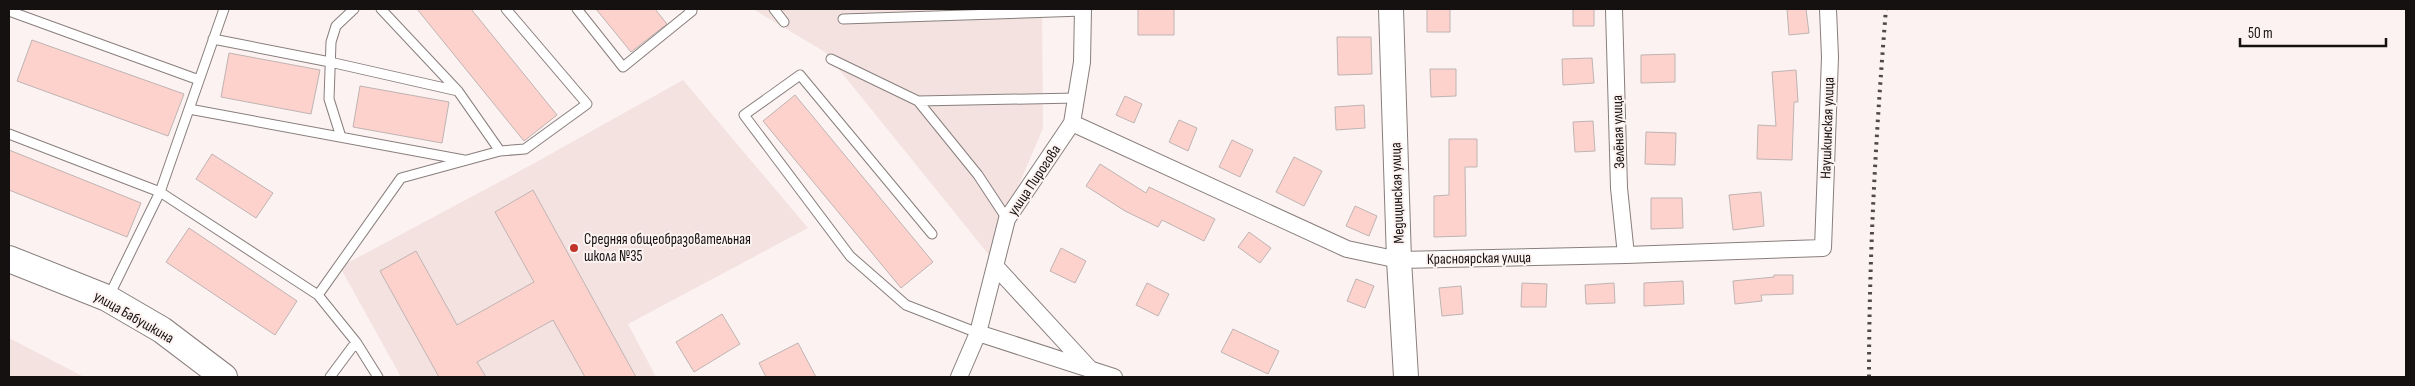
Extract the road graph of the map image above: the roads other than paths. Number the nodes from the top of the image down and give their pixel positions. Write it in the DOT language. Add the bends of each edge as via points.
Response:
graph roads {
  1 [pos="224,9"];
  2 [pos="354,9"];
  3 [pos="381,9"];
  4 [pos="506,9"];
  5 [pos="577,9"];
  6 [pos="690,9"];
  7 [pos="774,9"];
  8 [pos="1391,9"];
  9 [pos="1614,9"];
  10 [pos="1828,9"];
  11 [pos="1083,10"];
  12 [pos="9,11"];
  13 [pos="843,19"];
  14 [pos="784,22"];
  15 [pos="213,39"];
  16 [pos="831,59"];
  17 [pos="330,62"];
  18 [pos="199,80"];
  19 [pos="458,92"];
  20 [pos="1076,98"];
  21 [pos="918,101"];
  22 [pos="189,109"];
  23 [pos="1072,123"];
  24 [pos="9,134"];
  25 [pos="341,137"];
  26 [pos="500,151"];
  27 [pos="466,160"];
  28 [pos="160,192"];
  29 [pos="1007,219"];
  30 [pos="932,234"];
  31 [pos="1823,248"];
  32 [pos="1626,255"];
  33 [pos="9,259"];
  34 [pos="1399,260"];
  35 [pos="996,266"];
  36 [pos="318,295"];
  37 [pos="108,298"];
  38 [pos="978,333"];
  39 [pos="356,342"];
  40 [pos="1090,369"];
  41 [pos="224,377"];
  42 [pos="330,377"];
  43 [pos="378,377"];
  44 [pos="959,377"];
  45 [pos="1114,377"];
  46 [pos="1406,377"];
  1 -- 15 [label="lane"];
  2 -- 17 [label="lane" via="336,26 330,42"];
  3 -- 19 [label="lane"];
  4 -- 26 [label="lane" via="587,104 525,150"];
  5 -- 6 [label="lane" via="623,67 692,12"];
  7 -- 14 [label="lane"];
  8 -- 34 [label="street, Медицинская улица"];
  9 -- 32 [label="street, Зелёная улица" via="1619,188"];
  10 -- 31 [label="street, Наушкинская улица" via="1830,57"];
  11 -- 13 [label="lane"];
  11 -- 20 [label="street, улица Пирогова" via="1082,62"];
  12 -- 18 [label="lane"];
  15 -- 17 [label="lane"];
  15 -- 18 [label="lane"];
  16 -- 21 [label="lane"];
  17 -- 19 [label="lane"];
  17 -- 25 [label="lane" via="329,99"];
  18 -- 22 [label="lane"];
  19 -- 26 [label="lane"];
  20 -- 21 [label="lane"];
  20 -- 23 [label="street, улица Пирогова"];
  21 -- 29 [label="lane" via="978,175"];
  22 -- 25 [label="lane"];
  22 -- 28 [label="lane"];
  23 -- 29 [label="street, улица Пирогова"];
  23 -- 34 [label="street, Красноярская улица" via="1348,249"];
  24 -- 28 [label="lane"];
  25 -- 27 [label="lane"];
  26 -- 27 [label="lane"];
  27 -- 36 [label="lane" via="401,178"];
  28 -- 36 [label="lane"];
  28 -- 37 [label="lane"];
  29 -- 35 [label="street, улица Пирогова"];
  30 -- 38 [label="lane" via="800,75 744,116 850,256 906,304"];
  31 -- 32 [label="street, Красноярская улица"];
  32 -- 34 [label="street, Красноярская улица"];
  33 -- 37 [label="main road, улица Бабушкина"];
  34 -- 46 [label="street, Медицинская улица"];
  35 -- 38 [label="street, улица Пирогова"];
  35 -- 40 [label="street"];
  36 -- 39 [label="lane"];
  37 -- 41 [label="main road, улица Бабушкина" via="162,330"];
  38 -- 40 [label="street"];
  38 -- 44 [label="street, улица Пирогова"];
  39 -- 42 [label="lane"];
  39 -- 43 [label="lane"];
  40 -- 45 [label="street"];
}
